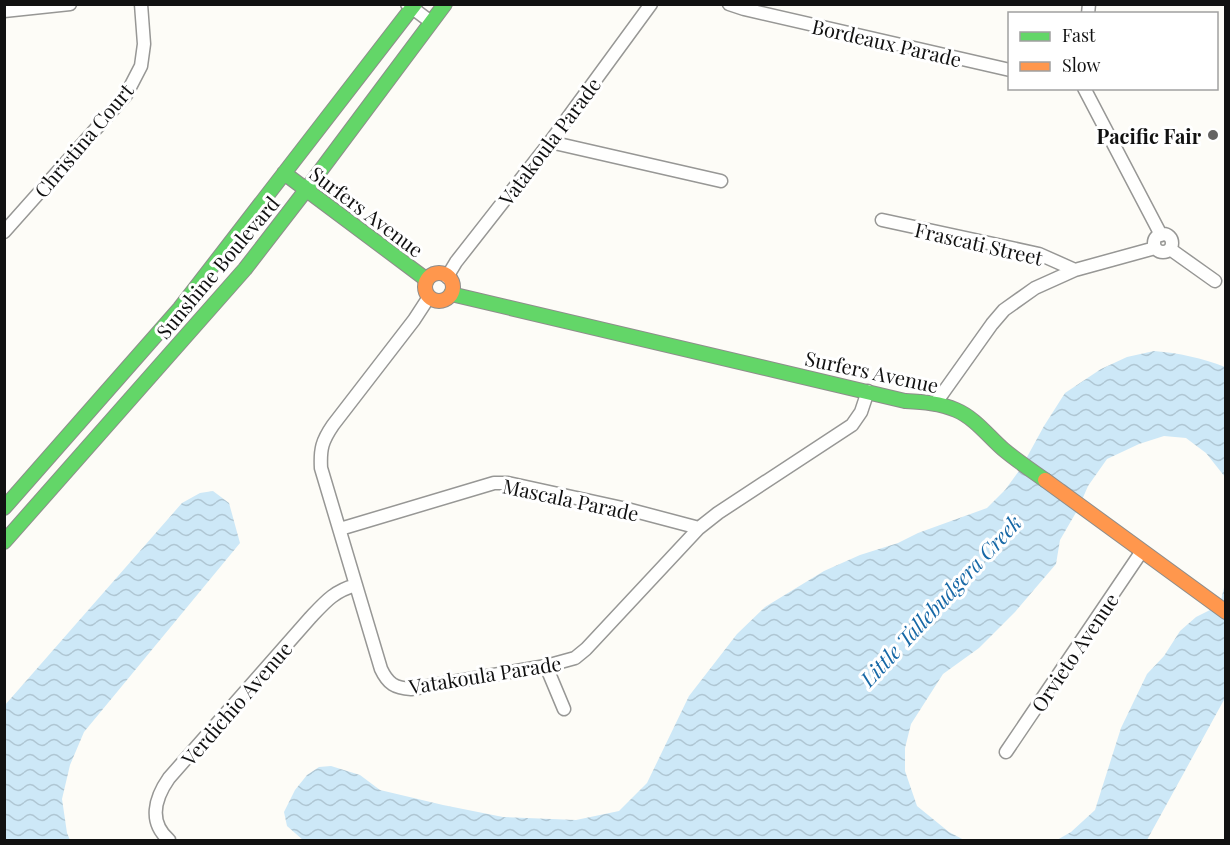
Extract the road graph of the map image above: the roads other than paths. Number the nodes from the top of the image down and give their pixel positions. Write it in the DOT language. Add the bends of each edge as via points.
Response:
graph roads {
  1 [pos="70,4"];
  2 [pos="141,4"];
  3 [pos="445,4"];
  4 [pos="651,4"];
  5 [pos="729,4"];
  6 [pos="411,6"];
  7 [pos="4,11"];
  8 [pos="431,22"];
  9 [pos="1008,70"];
  10 [pos="1085,90"];
  11 [pos="550,142"];
  12 [pos="284,172"];
  13 [pos="721,181"];
  14 [pos="306,190"];
  15 [pos="882,220"];
  16 [pos="4,232"];
  17 [pos="1161,235"];
  18 [pos="1155,248"];
  19 [pos="1170,249"];
  20 [pos="1075,270"];
  21 [pos="447,277"];
  22 [pos="427,280"];
  23 [pos="1215,281"];
  24 [pos="450,294"];
  25 [pos="429,297"];
  26 [pos="868,391"];
  27 [pos="936,404"];
  28 [pos="4,508"];
  29 [pos="699,528"];
  30 [pos="340,529"];
  31 [pos="4,542"];
  32 [pos="1142,552"];
  33 [pos="356,585"];
  34 [pos="1226,612"];
  35 [pos="546,666"];
  36 [pos="564,709"];
  37 [pos="1006,752"];
  38 [pos="169,840"];
  1 -- 7 [label="street"];
  2 -- 16 [label="street, Christina Court" via="141,66 126,95"];
  3 -- 8 [label="main road, Sunshine Boulevard"];
  4 -- 11 [label="street, Vatakoula Parade"];
  5 -- 9 [label="street, Bordeaux Parade"];
  6 -- 8 [label="street"];
  6 -- 12 [label="main road, Sunshine Boulevard"];
  8 -- 14 [label="main road, Sunshine Boulevard"];
  10 -- 17 [label="street"];
  11 -- 13 [label="street"];
  11 -- 21 [label="street, Vatakoula Parade"];
  12 -- 14 [label="main road, Surfers Avenue"];
  12 -- 28 [label="main road, Sunshine Boulevard" via="180,308"];
  14 -- 22 [label="main road, Surfers Avenue"];
  14 -- 31 [label="main road, Sunshine Boulevard" via="245,269"];
  15 -- 20 [label="street, Frascati Street" via="1039,254"];
  17 -- 18 [label="street" via="1155,240"];
  17 -- 19 [label="street" via="1169,237"];
  18 -- 19 [label="street" via="1162,252"];
  18 -- 20 [label="street"];
  19 -- 23 [label="street"];
  20 -- 27 [label="street" via="1035,288 1004,310"];
  21 -- 22 [label="main road" via="439,273"];
  21 -- 24 [label="main road" via="452,286"];
  22 -- 25 [label="main road"];
  24 -- 25 [label="main road" via="439,301"];
  24 -- 26 [label="main road, Surfers Avenue"];
  25 -- 30 [label="street, Vatakoula Parade" via="324,438 321,468"];
  26 -- 27 [label="main road, Surfers Avenue"];
  26 -- 29 [label="street, Vatakoula Parade" via="852,425"];
  27 -- 32 [label="main road, Surfers Avenue" via="972,419 1007,452"];
  29 -- 30 [label="street, Mascala Parade" via="627,509 494,483"];
  29 -- 35 [label="street, Vatakoula Parade" via="575,658"];
  30 -- 33 [label="street, Vatakoula Parade"];
  32 -- 34 [label="main road, Surfers Avenue"];
  32 -- 37 [label="street, Orvieto Avenue"];
  33 -- 35 [label="street, Vatakoula Parade" via="381,669 386,680 401,688"];
  33 -- 38 [label="street, Verdichio Avenue" via="331,596 169,778 161,790 156,813 158,826"];
  35 -- 36 [label="street"];
}
